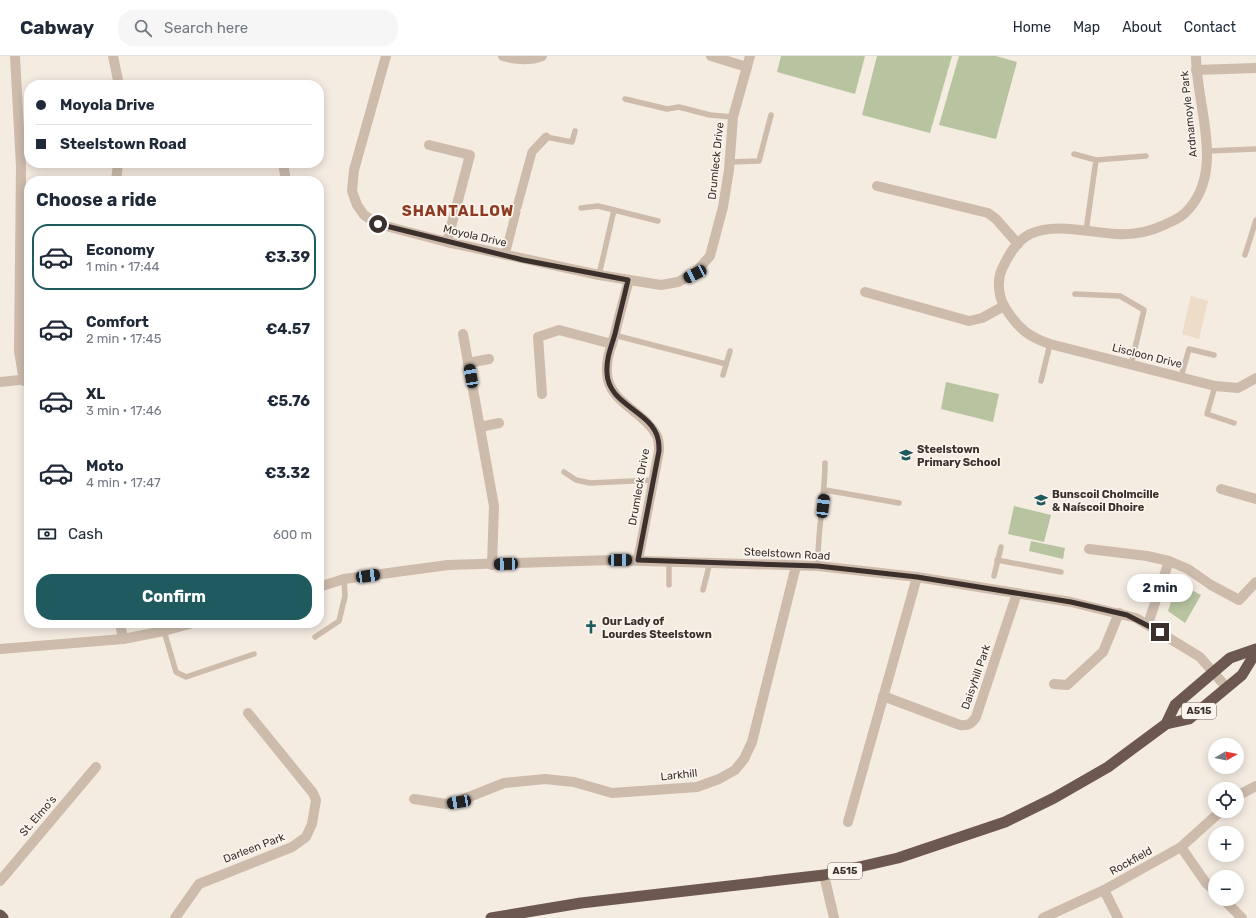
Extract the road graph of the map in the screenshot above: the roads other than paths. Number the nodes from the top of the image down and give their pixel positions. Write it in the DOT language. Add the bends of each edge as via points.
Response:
graph roads {
  1 [pos="15,56"];
  2 [pos="113,56"];
  3 [pos="386,56"];
  4 [pos="503,56"];
  5 [pos="542,56"];
  6 [pos="710,56"];
  7 [pos="750,56"];
  8 [pos="1196,56"];
  9 [pos="747,66"];
  10 [pos="1256,68"];
  11 [pos="1196,70"];
  12 [pos="118,80"];
  13 [pos="625,99"];
  14 [pos="771,116"];
  15 [pos="733,117"];
  16 [pos="575,131"];
  17 [pos="546,136"];
  18 [pos="429,144"];
  19 [pos="1256,149"];
  20 [pos="1207,151"];
  21 [pos="1074,154"];
  22 [pos="1146,156"];
  23 [pos="1096,160"];
  24 [pos="730,162"];
  25 [pos="876,186"];
  26 [pos="581,208"];
  27 [pos="614,210"];
  28 [pos="1256,220"];
  29 [pos="658,221"];
  30 [pos="1086,231"];
  31 [pos="1254,238"];
  32 [pos="446,242"];
  33 [pos="1018,244"];
  34 [pos="505,255"];
  35 [pos="1245,256"];
  36 [pos="599,275"];
  37 [pos="628,280"];
  38 [pos="865,292"];
  39 [pos="1075,294"];
  40 [pos="1004,306"];
  41 [pos="463,334"];
  42 [pos="1031,337"];
  43 [pos="613,340"];
  44 [pos="1050,344"];
  45 [pos="730,351"];
  46 [pos="1214,355"];
  47 [pos="489,359"];
  48 [pos="468,363"];
  49 [pos="726,364"];
  50 [pos="1131,365"];
  51 [pos="24,372"];
  52 [pos="723,375"];
  53 [pos="1181,377"];
  54 [pos="1256,378"];
  55 [pos="24,380"];
  56 [pos="1041,381"];
  57 [pos="0,382"];
  58 [pos="1214,386"];
  59 [pos="542,394"];
  60 [pos="499,423"];
  61 [pos="1234,423"];
  62 [pos="480,427"];
  63 [pos="825,463"];
  64 [pos="564,472"];
  65 [pos="654,480"];
  66 [pos="1221,489"];
  67 [pos="825,490"];
  68 [pos="1256,499"];
  69 [pos="899,503"];
  70 [pos="1001,547"];
  71 [pos="1090,549"];
  72 [pos="638,560"];
  73 [pos="998,560"];
  74 [pos="669,561"];
  75 [pos="1169,561"];
  76 [pos="710,562"];
  77 [pos="492,565"];
  78 [pos="796,566"];
  79 [pos="818,566"];
  80 [pos="1061,572"];
  81 [pos="994,576"];
  82 [pos="917,577"];
  83 [pos="344,579"];
  84 [pos="1256,582"];
  85 [pos="324,585"];
  86 [pos="669,585"];
  87 [pos="703,590"];
  88 [pos="1017,593"];
  89 [pos="1119,614"];
  90 [pos="1148,624"];
  91 [pos="121,628"];
  92 [pos="175,628"];
  93 [pos="164,631"];
  94 [pos="314,638"];
  95 [pos="123,639"];
  96 [pos="1256,648"];
  97 [pos="0,649"];
  98 [pos="1256,652"];
  99 [pos="254,654"];
  100 [pos="1214,672"];
  101 [pos="1054,684"];
  102 [pos="1227,688"];
  103 [pos="883,696"];
  104 [pos="248,713"];
  105 [pos="1166,724"];
  106 [pos="96,767"];
  107 [pos="1256,786"];
  108 [pos="1244,792"];
  109 [pos="414,799"];
  110 [pos="1213,818"];
  111 [pos="848,822"];
  112 [pos="1180,847"];
  113 [pos="824,875"];
  114 [pos="0,881"];
  115 [pos="1208,885"];
  116 [pos="1104,890"];
  117 [pos="1230,906"];
  118 [pos="175,918"];
  119 [pos="491,918"];
  120 [pos="834,918"];
  121 [pos="1043,918"];
  122 [pos="1118,918"];
  123 [pos="1242,918"];
  1 -- 51 [label="street" via="21,167 19,352"];
  2 -- 12 [label="street"];
  3 -- 32 [label="street, Moyola Drive" via="354,170 352,191 364,215 378,224"];
  4 -- 5 [label="street" via="532,60"];
  6 -- 9 [label="street"];
  7 -- 9 [label="street, Drumleck Drive"];
  8 -- 11 [label="street, Ardnamoyle Park"];
  9 -- 15 [label="street, Drumleck Drive"];
  10 -- 11 [label="street"];
  11 -- 20 [label="street, Ardnamoyle Park"];
  13 -- 15 [label="lane" via="667,109 679,107 710,115"];
  14 -- 24 [label="lane" via="759,161"];
  15 -- 24 [label="street, Drumleck Drive"];
  16 -- 17 [label="lane" via="572,142"];
  17 -- 34 [label="street" via="532,152"];
  18 -- 32 [label="street" via="470,156"];
  19 -- 20 [label="lane"];
  20 -- 30 [label="street, Ardnamoyle Park" via="1206,173 1200,193 1185,214 1149,232 1118,234"];
  21 -- 23 [label="lane"];
  22 -- 23 [label="lane"];
  23 -- 30 [label="lane"];
  24 -- 37 [label="street, Drumleck Drive" via="723,207 710,256 695,274 678,282 661,285"];
  25 -- 33 [label="street" via="988,213"];
  26 -- 27 [label="lane" via="598,206"];
  27 -- 29 [label="lane"];
  27 -- 36 [label="lane"];
  28 -- 31 [label="lane"];
  30 -- 33 [label="street, Ardnamoyle Park" via="1041,230"];
  31 -- 35 [label="lane"];
  32 -- 34 [label="street, Moyola Drive"];
  33 -- 40 [label="street, Ardnamoyle Park" via="1008,256 1000,275 1000,291"];
  34 -- 36 [label="street, Moyola Drive"];
  36 -- 37 [label="street, Moyola Drive"];
  37 -- 43 [label="street, Drumleck Drive"];
  38 -- 40 [label="street" via="969,321 982,318"];
  39 -- 50 [label="lane" via="1120,296 1144,310"];
  40 -- 42 [label="street, Ardnamoyle Park" via="1014,321"];
  41 -- 48 [label="street"];
  42 -- 44 [label="street, Liscloon Drive"];
  43 -- 49 [label="lane"];
  43 -- 59 [label="street" via="559,330 538,337"];
  43 -- 65 [label="street, Drumleck Drive" via="608,358 607,374 610,386 621,401 650,425 658,438 659,451"];
  44 -- 50 [label="street, Liscloon Drive"];
  44 -- 56 [label="lane"];
  45 -- 49 [label="lane"];
  46 -- 53 [label="lane" via="1189,349"];
  47 -- 48 [label="street"];
  48 -- 62 [label="street"];
  49 -- 52 [label="lane"];
  50 -- 53 [label="street, Liscloon Drive"];
  53 -- 58 [label="street, Liscloon Drive"];
  54 -- 58 [label="street, Liscloon Drive" via="1238,388"];
  55 -- 57 [label="street"];
  58 -- 61 [label="lane" via="1207,414"];
  60 -- 62 [label="street"];
  62 -- 77 [label="street" via="494,506"];
  63 -- 67 [label="lane"];
  64 -- 65 [label="lane" via="576,480 590,482"];
  65 -- 72 [label="street, Drumleck Drive"];
  66 -- 68 [label="street"];
  67 -- 69 [label="lane"];
  67 -- 79 [label="lane"];
  70 -- 73 [label="lane"];
  71 -- 75 [label="street"];
  72 -- 74 [label="street, Steelstown Road"];
  72 -- 77 [label="street, Steelstown Road"];
  73 -- 80 [label="lane"];
  73 -- 81 [label="lane"];
  74 -- 76 [label="street, Steelstown Road"];
  74 -- 86 [label="lane"];
  75 -- 84 [label="street" via="1188,569 1239,600"];
  75 -- 90 [label="street"];
  76 -- 78 [label="street, Steelstown Road"];
  76 -- 87 [label="lane"];
  77 -- 83 [label="street, Steelstown Road" via="448,565"];
  78 -- 79 [label="street, Steelstown Road"];
  78 -- 109 [label="street, Larkhill" via="752,742 735,770 697,787 612,793 574,782 544,779 504,783 459,802"];
  79 -- 82 [label="street, Steelstown Road"];
  82 -- 88 [label="street, Steelstown Road"];
  82 -- 103 [label="street"];
  83 -- 85 [label="street, Steelstown Road"];
  83 -- 94 [label="lane" via="345,596 339,621"];
  88 -- 89 [label="street, Steelstown Road" via="1071,602"];
  88 -- 103 [label="street, Daisyhill Park" via="972,723 960,725"];
  89 -- 90 [label="street, Steelstown Road"];
  89 -- 101 [label="street" via="1103,652 1067,684"];
  90 -- 100 [label="street, Steelstown Road" via="1200,657"];
  91 -- 95 [label="street"];
  92 -- 93 [label="street"];
  93 -- 95 [label="street"];
  93 -- 99 [label="lane" via="176,672 186,677"];
  95 -- 97 [label="street"];
  96 -- 100 [label="highway, A515" via="1230,658"];
  98 -- 102 [label="highway, A515" via="1242,675"];
  100 -- 102 [label="street, Steelstown Road"];
  100 -- 105 [label="highway, A515" via="1174,705"];
  102 -- 105 [label="highway, A515" via="1188,719"];
  103 -- 111 [label="street"];
  104 -- 118 [label="street, Darleen Park" via="313,793 316,800 312,824 306,837 292,847 199,884"];
  105 -- 113 [label="highway, A515" via="1108,767 1054,798 1004,822 898,858"];
  106 -- 114 [label="street, St. Elmo's"];
  107 -- 108 [label="street"];
  110 -- 112 [label="street, Rockfield"];
  112 -- 115 [label="street"];
  112 -- 116 [label="street, Rockfield"];
  113 -- 119 [label="highway, A515" via="581,903"];
  113 -- 120 [label="street"];
  116 -- 121 [label="street, Rockfield"];
  116 -- 122 [label="street"];
  117 -- 123 [label="street"];
}
